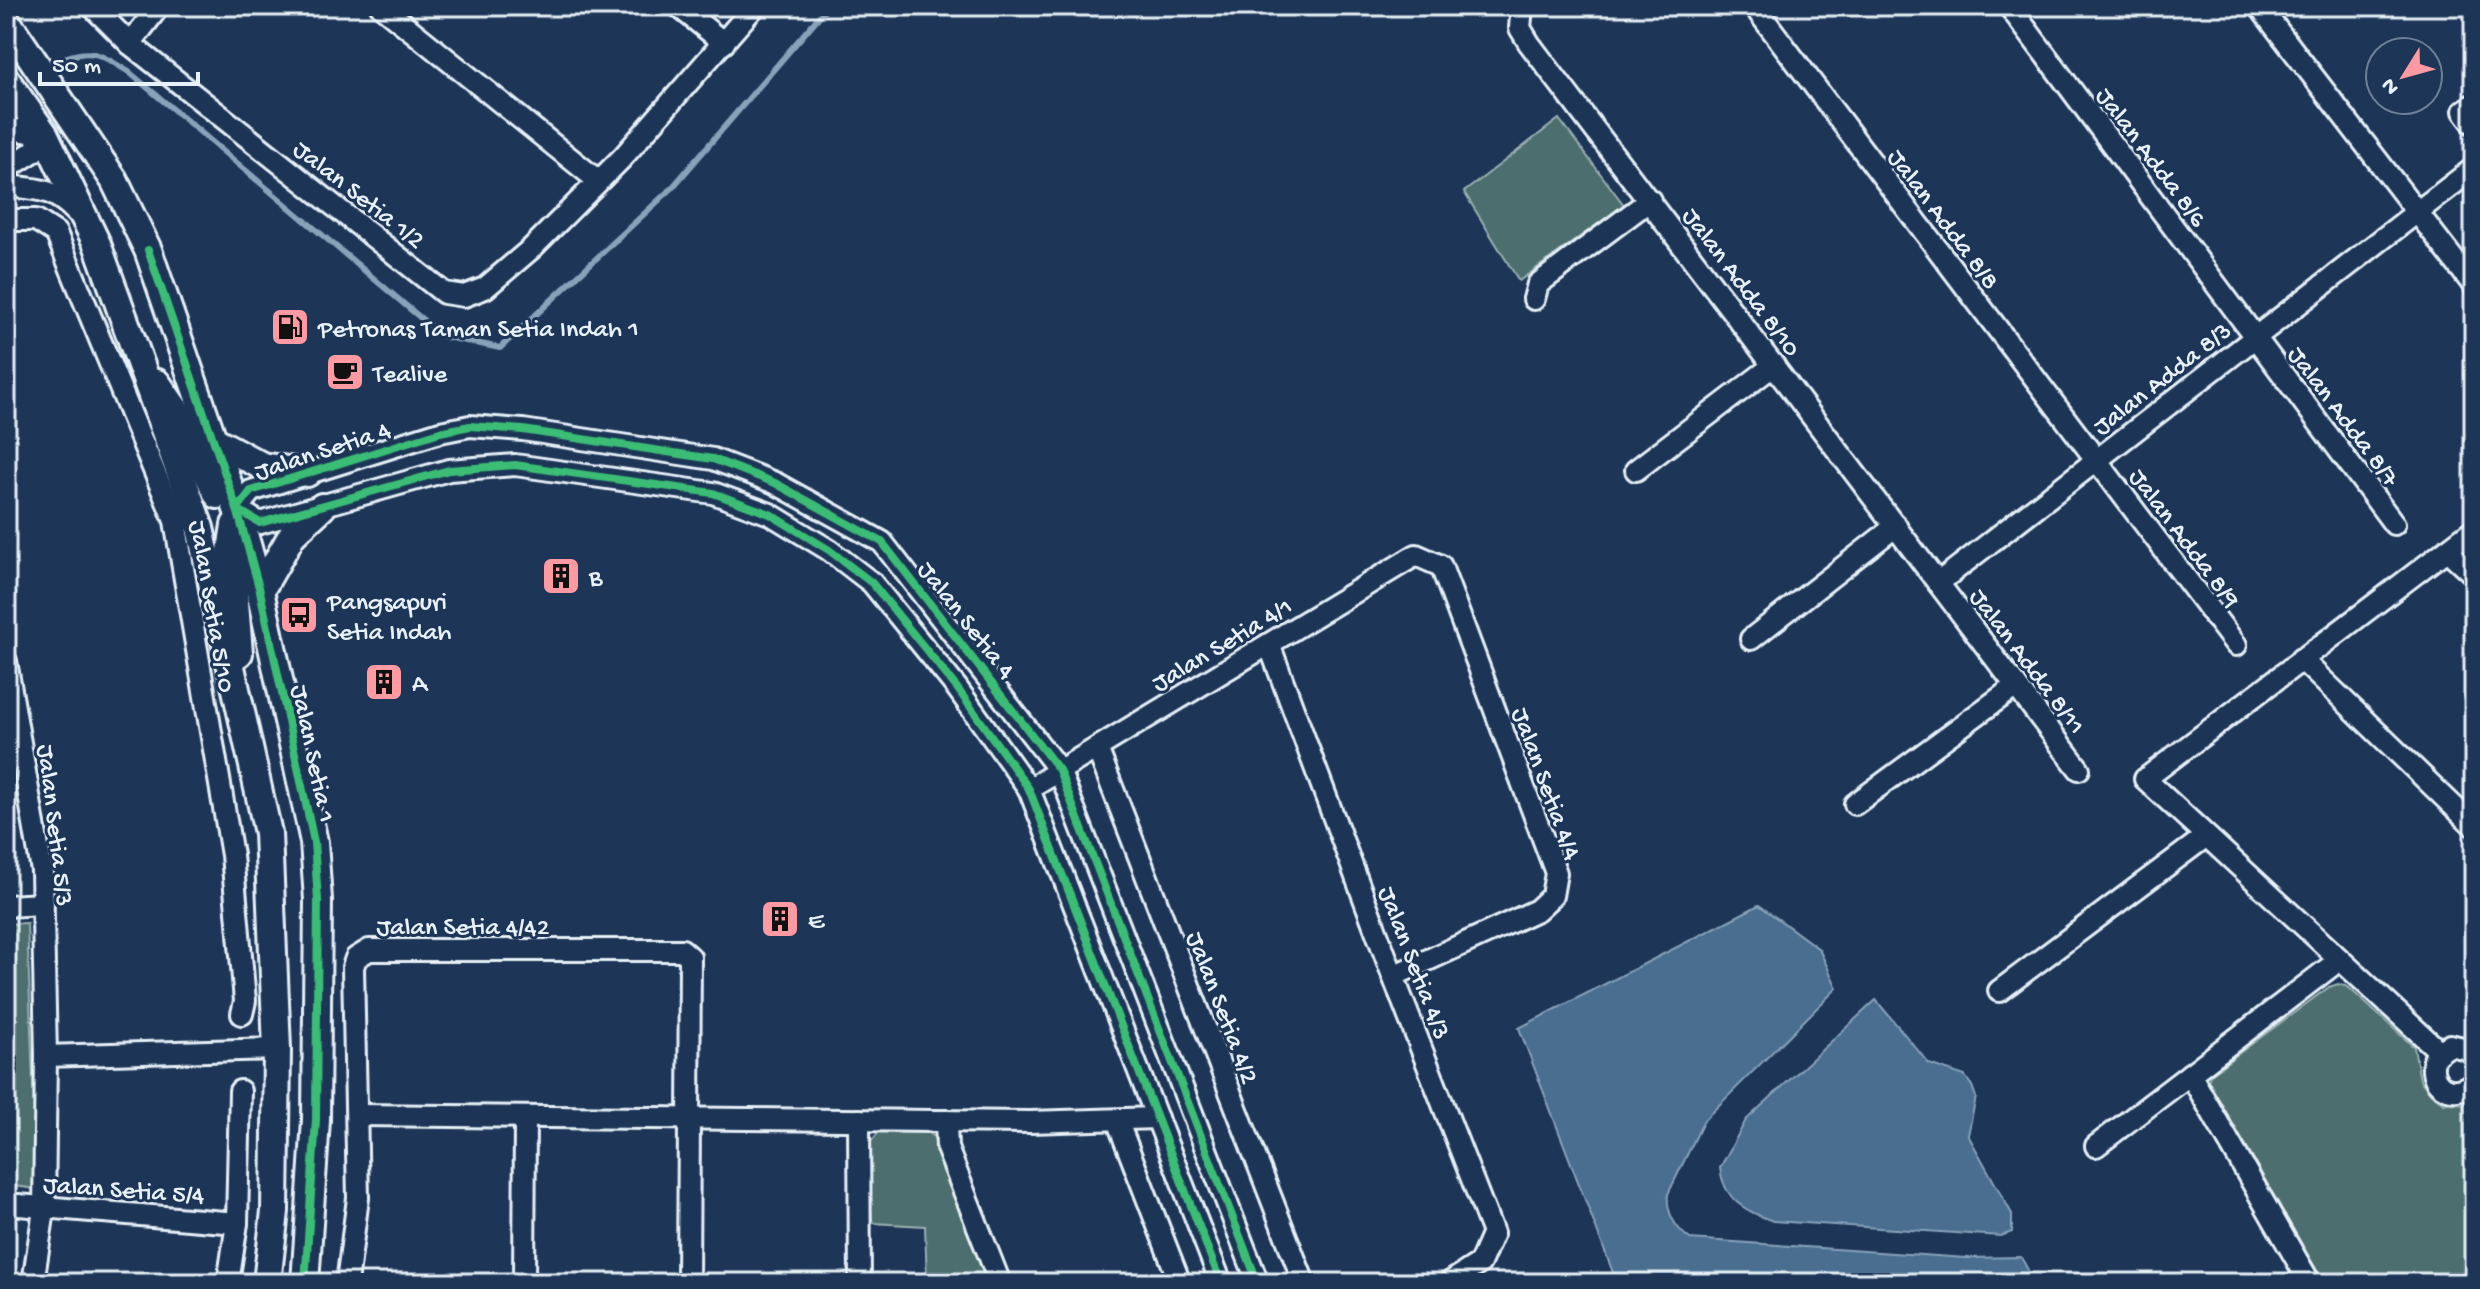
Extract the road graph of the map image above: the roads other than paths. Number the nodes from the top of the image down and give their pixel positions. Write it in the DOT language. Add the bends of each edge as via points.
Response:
graph roads {
  1 [pos="92,6"];
  2 [pos="159,6"];
  3 [pos="381,6"];
  4 [pos="678,6"];
  5 [pos="755,6"];
  6 [pos="1522,6"];
  7 [pos="1754,6"];
  8 [pos="2009,6"];
  9 [pos="2259,6"];
  10 [pos="6,20"];
  11 [pos="6,28"];
  12 [pos="724,43"];
  13 [pos="130,44"];
  14 [pos="6,80"];
  15 [pos="6,135"];
  16 [pos="45,135"];
  17 [pos="2474,168"];
  18 [pos="6,169"];
  19 [pos="597,180"];
  20 [pos="6,186"];
  21 [pos="1650,200"];
  22 [pos="2416,212"];
  23 [pos="6,220"];
  24 [pos="88,224"];
  25 [pos="148,250"];
  26 [pos="2474,286"];
  27 [pos="1534,299"];
  28 [pos="2255,338"];
  29 [pos="138,357"];
  30 [pos="1774,365"];
  31 [pos="212,439"];
  32 [pos="2096,460"];
  33 [pos="1636,470"];
  34 [pos="307,473"];
  35 [pos="322,507"];
  36 [pos="237,509"];
  37 [pos="2394,524"];
  38 [pos="1896,526"];
  39 [pos="2474,529"];
  40 [pos="2447,550"];
  41 [pos="1441,566"];
  42 [pos="2474,575"];
  43 [pos="1938,583"];
  44 [pos="260,591"];
  45 [pos="1751,639"];
  46 [pos="1269,644"];
  47 [pos="2236,645"];
  48 [pos="2301,659"];
  49 [pos="6,661"];
  50 [pos="2016,686"];
  51 [pos="241,716"];
  52 [pos="1097,748"];
  53 [pos="2079,769"];
  54 [pos="1059,770"];
  55 [pos="1029,789"];
  56 [pos="1855,804"];
  57 [pos="2474,826"];
  58 [pos="2205,837"];
  59 [pos="43,904"];
  60 [pos="6,906"];
  61 [pos="2338,961"];
  62 [pos="316,968"];
  63 [pos="1393,976"];
  64 [pos="1999,991"];
  65 [pos="242,1014"];
  66 [pos="277,1049"];
  67 [pos="2472,1049"];
  68 [pos="2439,1051"];
  69 [pos="46,1056"];
  70 [pos="2190,1074"];
  71 [pos="2474,1081"];
  72 [pos="240,1091"];
  73 [pos="357,1115"];
  74 [pos="687,1116"];
  75 [pos="1157,1118"];
  76 [pos="525,1119"];
  77 [pos="316,1120"];
  78 [pos="859,1120"];
  79 [pos="1117,1120"];
  80 [pos="946,1121"];
  81 [pos="2096,1146"];
  82 [pos="6,1204"];
  83 [pos="44,1210"];
  84 [pos="237,1223"];
  85 [pos="33,1283"];
  86 [pos="228,1283"];
  87 [pos="267,1283"];
  88 [pos="305,1283"];
  89 [pos="347,1283"];
  90 [pos="524,1283"];
  91 [pos="688,1283"];
  92 [pos="860,1283"];
  93 [pos="1000,1283"];
  94 [pos="1180,1283"];
  95 [pos="1221,1283"];
  96 [pos="1258,1283"];
  97 [pos="1304,1283"];
  98 [pos="1449,1283"];
  99 [pos="2310,1283"];
  1 -- 13 [label="street, Jalan Setia 1/2"];
  2 -- 13 [label="street"];
  3 -- 19 [label="street"];
  4 -- 12 [label="street"];
  5 -- 12 [label="street, Jalan Setia 1/2"];
  6 -- 21 [label="street, Jalan Adda 8/10" via="1520,28 1529,43"];
  7 -- 32 [label="street, Jalan Adda 8/8"];
  8 -- 28 [label="street, Jalan Adda 8/6"];
  9 -- 22 [label="street"];
  10 -- 25 [label="main road, Jalan Setia 1" via="114,180"];
  11 -- 16 [label="main road" via="44,92 52,115"];
  12 -- 19 [label="street, Jalan Setia 1/2"];
  13 -- 19 [label="street, Jalan Setia 1/2" via="444,293 464,296 485,288"];
  14 -- 16 [label="main road"];
  15 -- 16 [label="street" via="18,130"];
  16 -- 18 [label="street" via="33,152"];
  16 -- 24 [label="main road"];
  16 -- 25 [label="main road" via="81,152"];
  17 -- 22 [label="street, Jalan Adda 8/3"];
  20 -- 24 [label="street" via="60,195"];
  21 -- 27 [label="street" via="1538,284"];
  21 -- 30 [label="street, Jalan Adda 8/10"];
  22 -- 26 [label="street"];
  22 -- 28 [label="street, Jalan Adda 8/3"];
  23 -- 65 [label="street, Jalan Setia 5/10" via="36,220 56,233 175,521 232,855"];
  24 -- 29 [label="main road"];
  25 -- 31 [label="main road, Jalan Setia 1"];
  28 -- 32 [label="street, Jalan Adda 8/3"];
  28 -- 37 [label="street, Jalan Adda 8/7"];
  29 -- 36 [label="main road" via="178,413 214,492"];
  29 -- 51 [label="main road" via="200,528"];
  30 -- 33 [label="street"];
  30 -- 38 [label="street, Jalan Adda 8/10"];
  31 -- 34 [label="main road" via="262,466"];
  31 -- 36 [label="main road, Jalan Setia 1"];
  32 -- 43 [label="street, Jalan Adda 8/3"];
  32 -- 47 [label="street, Jalan Adda 8/9"];
  34 -- 36 [label="street, Jalan Setia 4" via="251,491"];
  34 -- 54 [label="street, Jalan Setia 4" via="470,426 713,459 750,473 882,542"];
  35 -- 36 [label="street, Jalan Setia 4" via="260,523"];
  35 -- 44 [label="main road" via="285,544"];
  35 -- 55 [label="street, Jalan Setia 4" via="449,470 515,465 713,493 770,514 872,583"];
  36 -- 44 [label="main road, Jalan Setia 1"];
  36 -- 51 [label="main road" via="231,551"];
  38 -- 43 [label="street, Jalan Adda 8/10"];
  38 -- 45 [label="street"];
  39 -- 40 [label="street"];
  40 -- 42 [label="street"];
  40 -- 48 [label="street"];
  41 -- 46 [label="street, Jalan Setia 4/1" via="1416,555"];
  41 -- 63 [label="street, Jalan Setia 4/4" via="1556,873 1552,896 1537,910"];
  43 -- 50 [label="street, Jalan Adda 8/11"];
  44 -- 62 [label="main road, Jalan Setia 1" via="314,842"];
  46 -- 52 [label="street, Jalan Setia 4/1"];
  46 -- 63 [label="street, Jalan Setia 4/3"];
  48 -- 57 [label="street"];
  48 -- 58 [label="street" via="2145,779"];
  49 -- 59 [label="street, Jalan Setia 5/3"];
  50 -- 53 [label="street, Jalan Adda 8/11"];
  50 -- 56 [label="street"];
  51 -- 66 [label="main road" via="268,833"];
  52 -- 54 [label="street, Jalan Setia 4/1"];
  52 -- 97 [label="street, Jalan Setia 4/2"];
  54 -- 55 [label="street, Jalan Setia 4/1"];
  54 -- 96 [label="street, Jalan Setia 4"];
  55 -- 75 [label="street, Jalan Setia 4"];
  58 -- 61 [label="street"];
  58 -- 64 [label="street"];
  59 -- 60 [label="street"];
  59 -- 69 [label="street, Jalan Setia 5/3"];
  61 -- 68 [label="street"];
  61 -- 70 [label="street"];
  62 -- 66 [label="main road" via="310,1024 296,1042"];
  62 -- 77 [label="main road, Jalan Setia 1"];
  63 -- 98 [label="street, Jalan Setia 4/3" via="1493,1233 1480,1263"];
  66 -- 69 [label="street"];
  66 -- 77 [label="main road" via="296,1062 308,1082"];
  66 -- 87 [label="main road" via="275,1211"];
  67 -- 68 [label="street" via="2450,1045"];
  68 -- 71 [label="street" via="2432,1063 2437,1084 2454,1091"];
  69 -- 83 [label="street, Jalan Setia 5/3"];
  70 -- 81 [label="street"];
  70 -- 99 [label="street"];
  72 -- 84 [label="street"];
  73 -- 74 [label="street, Jalan Setia 4/42" via="353,967 363,952 682,950 690,957"];
  73 -- 76 [label="street"];
  73 -- 89 [label="street, Jalan Setia 4/42" via="358,1198"];
  74 -- 76 [label="street"];
  74 -- 78 [label="street"];
  74 -- 91 [label="street"];
  75 -- 79 [label="street"];
  75 -- 95 [label="street, Jalan Setia 4"];
  76 -- 90 [label="street"];
  77 -- 88 [label="main road, Jalan Setia 1"];
  78 -- 80 [label="street"];
  78 -- 92 [label="street"];
  79 -- 80 [label="street"];
  79 -- 94 [label="street"];
  80 -- 93 [label="street" via="947,1148"];
  82 -- 83 [label="street, Jalan Setia 5/4"];
  83 -- 84 [label="street, Jalan Setia 5/4"];
  83 -- 85 [label="street, Jalan Setia 5/3"];
  84 -- 86 [label="street"];
}
